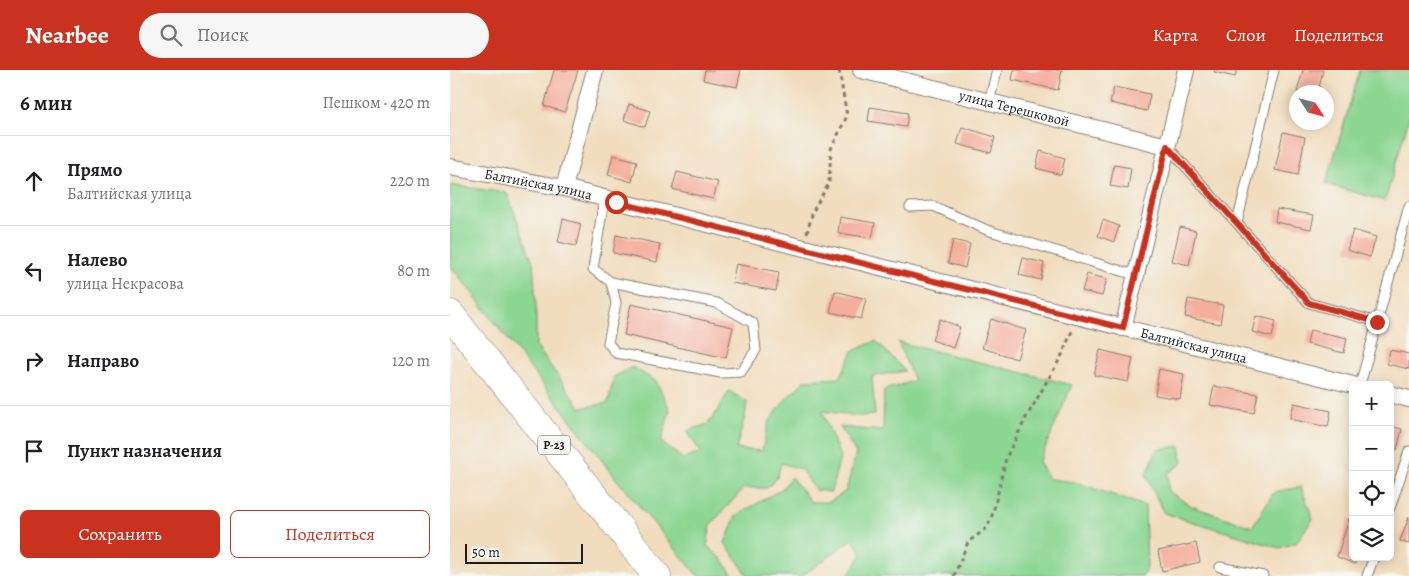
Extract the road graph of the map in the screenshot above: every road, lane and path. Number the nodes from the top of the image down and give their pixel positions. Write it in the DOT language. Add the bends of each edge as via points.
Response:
graph roads {
  1 [pos="595,70"];
  2 [pos="839,70"];
  3 [pos="861,70"];
  4 [pos="997,70"];
  5 [pos="1186,70"];
  6 [pos="1274,70"];
  7 [pos="989,102"];
  8 [pos="1167,146"];
  9 [pos="450,166"];
  10 [pos="564,188"];
  11 [pos="604,199"];
  12 [pos="1409,206"];
  13 [pos="910,207"];
  14 [pos="1237,223"];
  15 [pos="802,248"];
  16 [pos="1136,275"];
  17 [pos="612,282"];
  18 [pos="1078,316"];
  19 [pos="1377,322"];
  20 [pos="456,326"];
  21 [pos="1123,328"];
  22 [pos="1361,381"];
  23 [pos="1349,384"];
  24 [pos="1394,395"];
  25 [pos="1409,399"];
  26 [pos="1409,451"];
  27 [pos="1394,496"];
  28 [pos="1373,561"];
  29 [pos="1220,567"];
  30 [pos="657,576"];
  31 [pos="954,576"];
  32 [pos="1263,576"];
  33 [pos="1368,576"];
  1 -- 10 [label="street"];
  2 -- 15 [label="path" via="847,116 831,149 829,183 813,212"];
  3 -- 7 [label="street, улица Терешковой"];
  4 -- 7 [label="lane"];
  5 -- 8 [label="street"];
  6 -- 14 [label="lane"];
  7 -- 8 [label="street, улица Терешковой"];
  8 -- 14 [label="lane"];
  8 -- 16 [label="street"];
  9 -- 10 [label="street, Балтийская улица"];
  10 -- 11 [label="street, Балтийская улица"];
  11 -- 15 [label="street, Балтийская улица"];
  11 -- 17 [label="lane" via="593,269"];
  12 -- 19 [label="lane"];
  13 -- 16 [label="lane" via="933,206 987,230"];
  14 -- 19 [label="lane" via="1309,303"];
  15 -- 18 [label="street, Балтийская улица"];
  16 -- 21 [label="street"];
  17 -- 17 [label="lane" via="616,303 608,343 616,353 721,373 741,372 756,350 753,323 717,303"];
  18 -- 21 [label="street, Балтийская улица"];
  18 -- 31 [label="path" via="1062,355 1006,458 990,521 968,542"];
  19 -- 22 [label="lane"];
  20 -- 30 [label="highway, Р-23"];
  21 -- 23 [label="street, Балтийская улица"];
  24 -- 25 [label="street"];
  26 -- 27 [label="lane"];
  28 -- 33 [label="lane"];
  29 -- 32 [label="lane"];
}
